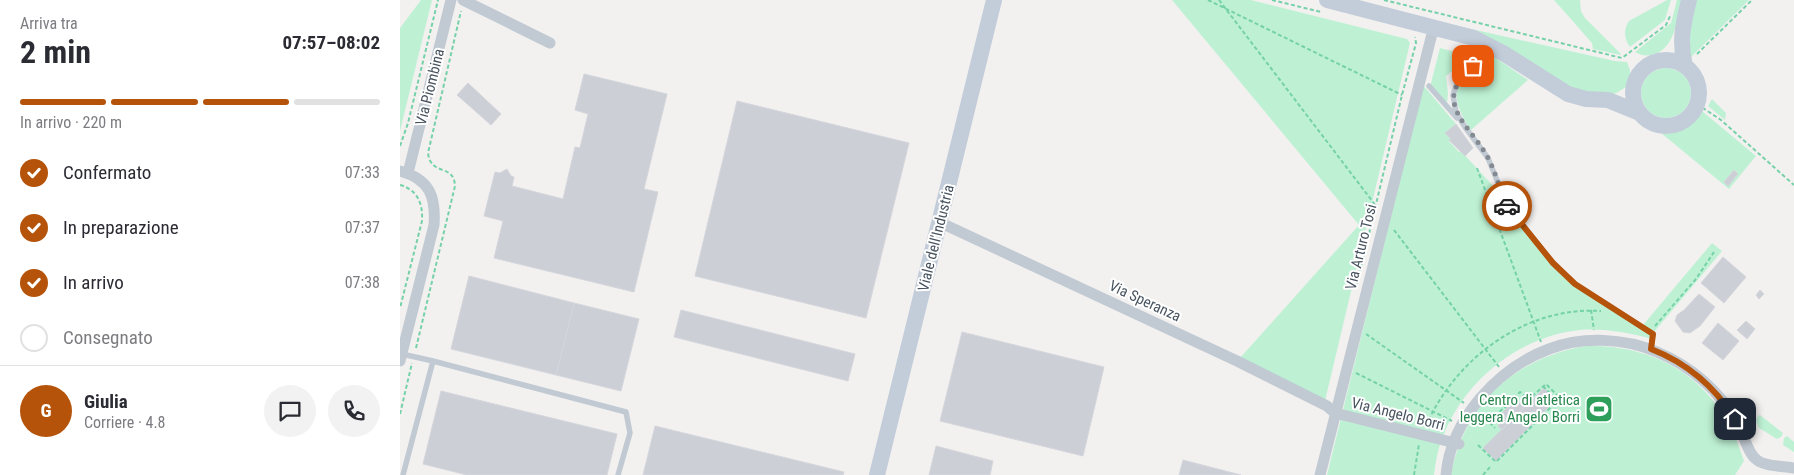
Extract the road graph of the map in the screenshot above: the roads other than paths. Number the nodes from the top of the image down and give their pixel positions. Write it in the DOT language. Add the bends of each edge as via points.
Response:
graph roads {
  1 [pos="451,0"];
  2 [pos="463,0"];
  3 [pos="994,0"];
  4 [pos="1327,0"];
  5 [pos="1689,0"];
  6 [pos="1434,26"];
  7 [pos="1682,30"];
  8 [pos="550,42"];
  9 [pos="1499,50"];
  10 [pos="1660,61"];
  11 [pos="1685,66"];
  12 [pos="1634,85"];
  13 [pos="1429,86"];
  14 [pos="1608,100"];
  15 [pos="1640,113"];
  16 [pos="1465,127"];
  17 [pos="404,172"];
  18 [pos="940,222"];
  19 [pos="1651,349"];
  20 [pos="401,358"];
  21 [pos="433,360"];
  22 [pos="1335,413"];
  23 [pos="1456,443"];
  24 [pos="1794,468"];
  25 [pos="403,475"];
  26 [pos="618,475"];
  27 [pos="877,475"];
  28 [pos="1320,475"];
  29 [pos="1446,475"];
  1 -- 17 [label="street, Via Piombina"];
  2 -- 8 [label="street"];
  3 -- 18 [label="street, Viale dell'Industria"];
  4 -- 6 [label="street"];
  5 -- 7 [label="street"];
  6 -- 9 [label="street" via="1474,38"];
  6 -- 22 [label="street, Via Arturo Tosi"];
  7 -- 10 [label="street"];
  7 -- 11 [label="street"];
  9 -- 14 [label="street" via="1568,94"];
  9 -- 16 [label="lane" via="1473,66 1457,83 1453,96 1456,112"];
  10 -- 11 [label="street"];
  10 -- 12 [label="street" via="1641,72"];
  11 -- 15 [label="street" via="1698,87 1697,104 1684,121 1664,126 1651,122"];
  12 -- 14 [label="street"];
  12 -- 15 [label="street" via="1634,100"];
  13 -- 16 [label="lane"];
  14 -- 15 [label="street"];
  16 -- 19 [label="lane" via="1488,158 1507,205 1524,229 1575,284 1653,334"];
  17 -- 20 [label="street" via="430,190 435,211"];
  18 -- 22 [label="street, Via Speranza" via="1237,361"];
  18 -- 27 [label="street, Viale dell'Industria"];
  19 -- 23 [label="street, Via Angelo Borri" via="1626,342 1570,343 1521,362 1472,409"];
  19 -- 24 [label="street, Via Angelo Borri" via="1680,363 1717,394 1735,419 1757,461"];
  20 -- 21 [label="lane"];
  21 -- 25 [label="lane"];
  21 -- 26 [label="lane" via="626,412 630,433"];
  22 -- 23 [label="street, Via Angelo Borri"];
  22 -- 28 [label="street, Via Arturo Tosi"];
  23 -- 29 [label="street, Via Angelo Borri"];
}
